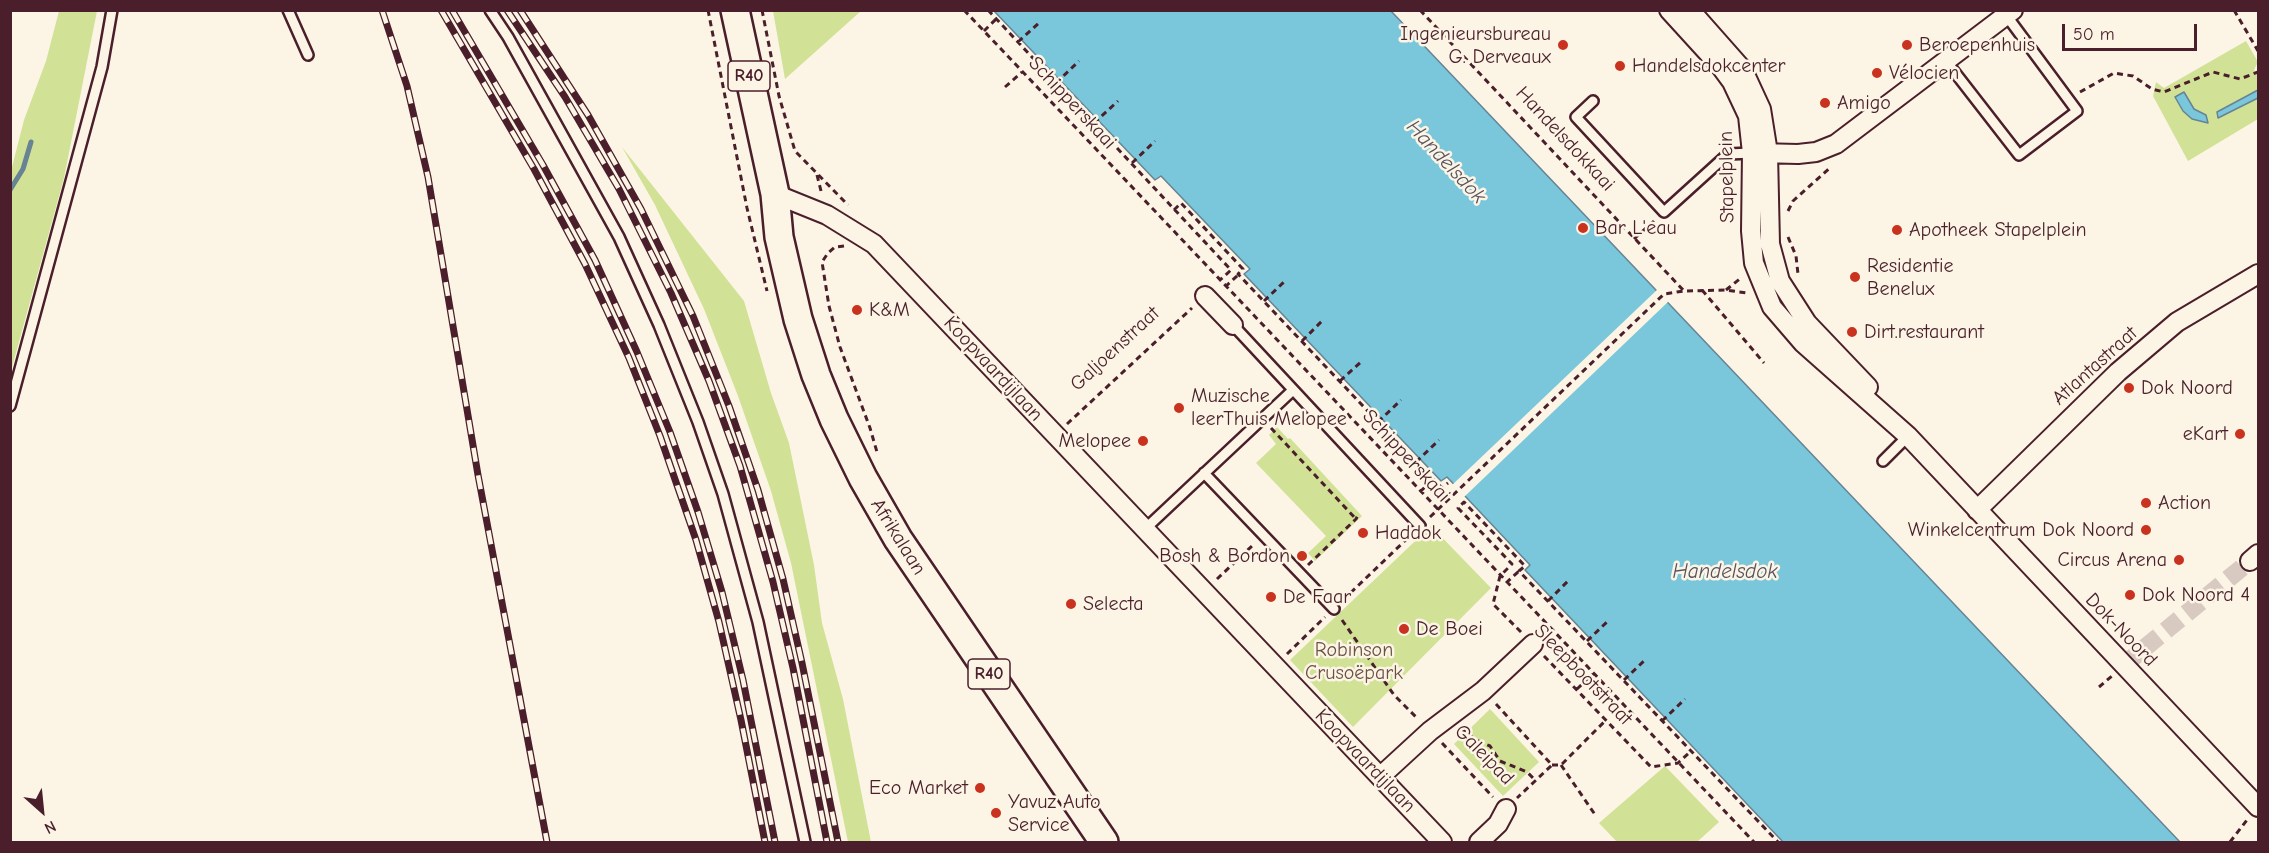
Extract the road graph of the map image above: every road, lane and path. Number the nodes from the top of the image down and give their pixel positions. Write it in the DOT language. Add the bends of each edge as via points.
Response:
graph roads {
  1 [pos="112,10"];
  2 [pos="288,10"];
  3 [pos="490,10"];
  4 [pos="735,10"];
  5 [pos="762,10"];
  6 [pos="964,10"];
  7 [pos="988,10"];
  8 [pos="1419,10"];
  9 [pos="1669,10"];
  10 [pos="1690,10"];
  11 [pos="2234,10"];
  12 [pos="2009,13"];
  13 [pos="996,20"];
  14 [pos="1041,21"];
  15 [pos="984,32"];
  16 [pos="1018,42"];
  17 [pos="2259,51"];
  18 [pos="308,55"];
  19 [pos="1079,61"];
  20 [pos="1947,61"];
  21 [pos="1022,72"];
  22 [pos="2259,72"];
  23 [pos="1056,83"];
  24 [pos="1005,87"];
  25 [pos="1118,101"];
  26 [pos="1593,101"];
  27 [pos="2069,101"];
  28 [pos="1094,123"];
  29 [pos="1155,141"];
  30 [pos="1760,153"];
  31 [pos="1132,163"];
  32 [pos="1834,164"];
  33 [pos="816,174"];
  34 [pos="775,194"];
  35 [pos="1174,210"];
  36 [pos="1664,212"];
  37 [pos="1783,219"];
  38 [pos="1785,226"];
  39 [pos="1634,239"];
  40 [pos="835,247"];
  41 [pos="1238,274"];
  42 [pos="2259,274"];
  43 [pos="1220,280"];
  44 [pos="1287,280"];
  45 [pos="1790,284"];
  46 [pos="1226,286"];
  47 [pos="1702,290"];
  48 [pos="1725,290"];
  49 [pos="1684,291"];
  50 [pos="1205,296"];
  51 [pos="1766,296"];
  52 [pos="1264,301"];
  53 [pos="1324,319"];
  54 [pos="1233,325"];
  55 [pos="1302,341"];
  56 [pos="1363,360"];
  57 [pos="1764,363"];
  58 [pos="1340,381"];
  59 [pos="1293,390"];
  60 [pos="1401,400"];
  61 [pos="10,405"];
  62 [pos="1378,422"];
  63 [pos="1273,431"];
  64 [pos="1905,434"];
  65 [pos="1055,435"];
  66 [pos="1439,440"];
  67 [pos="878,459"];
  68 [pos="1883,461"];
  69 [pos="1416,462"];
  70 [pos="1204,473"];
  71 [pos="1433,479"];
  72 [pos="1448,483"];
  73 [pos="1420,492"];
  74 [pos="1437,510"];
  75 [pos="1977,510"];
  76 [pos="1359,513"];
  77 [pos="1356,519"];
  78 [pos="1420,526"];
  79 [pos="1145,529"];
  80 [pos="1263,535"];
  81 [pos="1519,571"];
  82 [pos="1299,573"];
  83 [pos="1500,576"];
  84 [pos="1570,579"];
  85 [pos="1506,583"];
  86 [pos="1204,591"];
  87 [pos="1548,601"];
  88 [pos="1334,609"];
  89 [pos="1609,620"];
  90 [pos="1587,641"];
  91 [pos="1533,644"];
  92 [pos="1646,659"];
  93 [pos="1273,666"];
  94 [pos="1593,674"];
  95 [pos="2113,675"];
  96 [pos="1624,680"];
  97 [pos="2099,687"];
  98 [pos="1577,690"];
  99 [pos="1483,691"];
  100 [pos="1685,699"];
  101 [pos="1458,710"];
  102 [pos="1606,720"];
  103 [pos="1662,721"];
  104 [pos="1430,731"];
  105 [pos="1691,751"];
  106 [pos="1678,763"];
  107 [pos="1552,765"];
  108 [pos="1561,765"];
  109 [pos="1381,776"];
  110 [pos="1536,781"];
  111 [pos="1506,809"];
  112 [pos="2254,812"];
  113 [pos="1596,816"];
  114 [pos="805,843"];
  115 [pos="1104,843"];
  116 [pos="1442,843"];
  117 [pos="1479,843"];
  118 [pos="1754,843"];
  119 [pos="1778,843"];
  120 [pos="2230,843"];
  1 -- 61 [label="lane" via="102,67"];
  2 -- 18 [label="lane"];
  3 -- 114 [label="lane" via="619,237 698,422 758,622"];
  4 -- 34 [label="main road, R40"];
  5 -- 33 [label="path" via="779,96 795,151"];
  6 -- 15 [label="path, Schipperskaai"];
  7 -- 13 [label="path"];
  8 -- 39 [label="path, Handelsdokkaai"];
  9 -- 30 [label="street, Stapelplein" via="1732,82"];
  10 -- 30 [label="street, Stapelplein" via="1730,53 1753,88 1761,109"];
  11 -- 17 [label="path"];
  12 -- 20 [label="street"];
  12 -- 27 [label="lane"];
  13 -- 15 [label="path"];
  13 -- 16 [label="path"];
  14 -- 16 [label="path"];
  15 -- 21 [label="path, Schipperskaai"];
  16 -- 23 [label="path"];
  19 -- 23 [label="path"];
  20 -- 27 [label="lane" via="2019,155 2076,111"];
  20 -- 30 [label="street" via="1836,144 1807,153"];
  21 -- 24 [label="path"];
  21 -- 43 [label="path, Schipperskaai"];
  22 -- 27 [label="path" via="2240,79 2212,72 2164,93 2133,76 2114,73"];
  23 -- 28 [label="path"];
  25 -- 28 [label="path"];
  26 -- 36 [label="lane" via="1576,117"];
  28 -- 31 [label="path"];
  29 -- 31 [label="path"];
  30 -- 36 [label="lane" via="1728,154"];
  30 -- 45 [label="street, Stapelplein" via="1774,265"];
  30 -- 51 [label="street, Stapelplein" via="1751,231 1754,263"];
  31 -- 35 [label="path"];
  32 -- 37 [label="path" via="1793,201"];
  34 -- 65 [label="street, Koopvaardijlaan" via="827,215 874,244"];
  34 -- 115 [label="main road, Afrikalaan / R40" via="779,237 798,319 816,375 863,478 904,548"];
  35 -- 41 [label="path" via="1181,203 1244,269"];
  35 -- 43 [label="path" via="1231,270"];
  36 -- 39 [label="path"];
  38 -- 45 [label="path" via="1798,271"];
  39 -- 49 [label="path, Handelsdokkaai"];
  40 -- 67 [label="path" via="822,262 830,306"];
  41 -- 46 [label="path, Galjoenstraat"];
  41 -- 52 [label="path"];
  42 -- 75 [label="street, Atlantastraat" via="2178,322 2118,372"];
  43 -- 46 [label="path, Schipperskaai"];
  44 -- 52 [label="path"];
  45 -- 64 [label="street, Dok-Noord" via="1807,323 1872,391"];
  46 -- 50 [label="path, Galjoenstraat"];
  46 -- 73 [label="path, Schipperskaai"];
  47 -- 48 [label="path"];
  47 -- 49 [label="path"];
  47 -- 57 [label="path"];
  49 -- 74 [label="path" via="1664,294"];
  50 -- 54 [label="street"];
  50 -- 65 [label="path, Galjoenstraat"];
  51 -- 64 [label="street, Dok-Noord" via="1803,343"];
  52 -- 55 [label="path"];
  53 -- 55 [label="path"];
  54 -- 59 [label="lane"];
  55 -- 58 [label="path"];
  56 -- 58 [label="path"];
  58 -- 62 [label="path"];
  59 -- 70 [label="lane"];
  59 -- 78 [label="lane"];
  60 -- 62 [label="path"];
  62 -- 69 [label="path"];
  63 -- 77 [label="path"];
  64 -- 68 [label="lane"];
  64 -- 75 [label="street, Dok-Noord"];
  65 -- 79 [label="street, Koopvaardijlaan"];
  66 -- 69 [label="path"];
  69 -- 71 [label="path"];
  70 -- 79 [label="lane"];
  70 -- 80 [label="lane"];
  71 -- 72 [label="path" via="1442,488"];
  71 -- 73 [label="path"];
  73 -- 74 [label="path, Schipperskaai"];
  74 -- 78 [label="path"];
  74 -- 83 [label="path, Schipperskaai"];
  75 -- 112 [label="street, Dok-Noord"];
  76 -- 77 [label="path"];
  77 -- 82 [label="path"];
  78 -- 88 [label="path"];
  79 -- 86 [label="street, Koopvaardijlaan"];
  80 -- 82 [label="lane"];
  80 -- 86 [label="path"];
  81 -- 83 [label="path" via="1525,566 1464,502 1458,508 1512,564"];
  81 -- 85 [label="path"];
  81 -- 87 [label="path"];
  82 -- 88 [label="lane"];
  83 -- 85 [label="path, Schipperskaai"];
  83 -- 91 [label="path, Sleepbootstraat" via="1493,604"];
  84 -- 87 [label="path"];
  85 -- 94 [label="path, Schipperskaai"];
  86 -- 93 [label="street, Koopvaardijlaan"];
  87 -- 90 [label="path"];
  88 -- 93 [label="path"];
  88 -- 104 [label="path, Galeipad" via="1394,695"];
  89 -- 90 [label="path"];
  90 -- 96 [label="path"];
  91 -- 98 [label="path, Sleepbootstraat"];
  91 -- 99 [label="street, Galeipad"];
  92 -- 96 [label="path"];
  93 -- 109 [label="street, Koopvaardijlaan"];
  94 -- 98 [label="path"];
  94 -- 106 [label="path, Schipperskaai"];
  95 -- 97 [label="path"];
  96 -- 103 [label="path"];
  98 -- 102 [label="path, Sleepbootstraat"];
  99 -- 101 [label="street, Galeipad"];
  99 -- 107 [label="path"];
  100 -- 103 [label="path"];
  101 -- 104 [label="street, Galeipad"];
  101 -- 110 [label="path" via="1470,723 1463,730 1490,746 1500,761 1527,772"];
  102 -- 106 [label="path, Sleepbootstraat" via="1651,767"];
  102 -- 108 [label="path"];
  103 -- 105 [label="path"];
  104 -- 109 [label="street, Galeipad"];
  104 -- 111 [label="path, Galeipad"];
  105 -- 106 [label="path"];
  105 -- 119 [label="path"];
  106 -- 118 [label="path, Schipperskaai"];
  107 -- 108 [label="path"];
  107 -- 110 [label="path, Galeipad"];
  108 -- 113 [label="path"];
  109 -- 116 [label="street, Koopvaardijlaan"];
  110 -- 111 [label="path, Galeipad"];
  111 -- 117 [label="street, Galeipad" via="1498,824"];
  112 -- 120 [label="path"];
}
